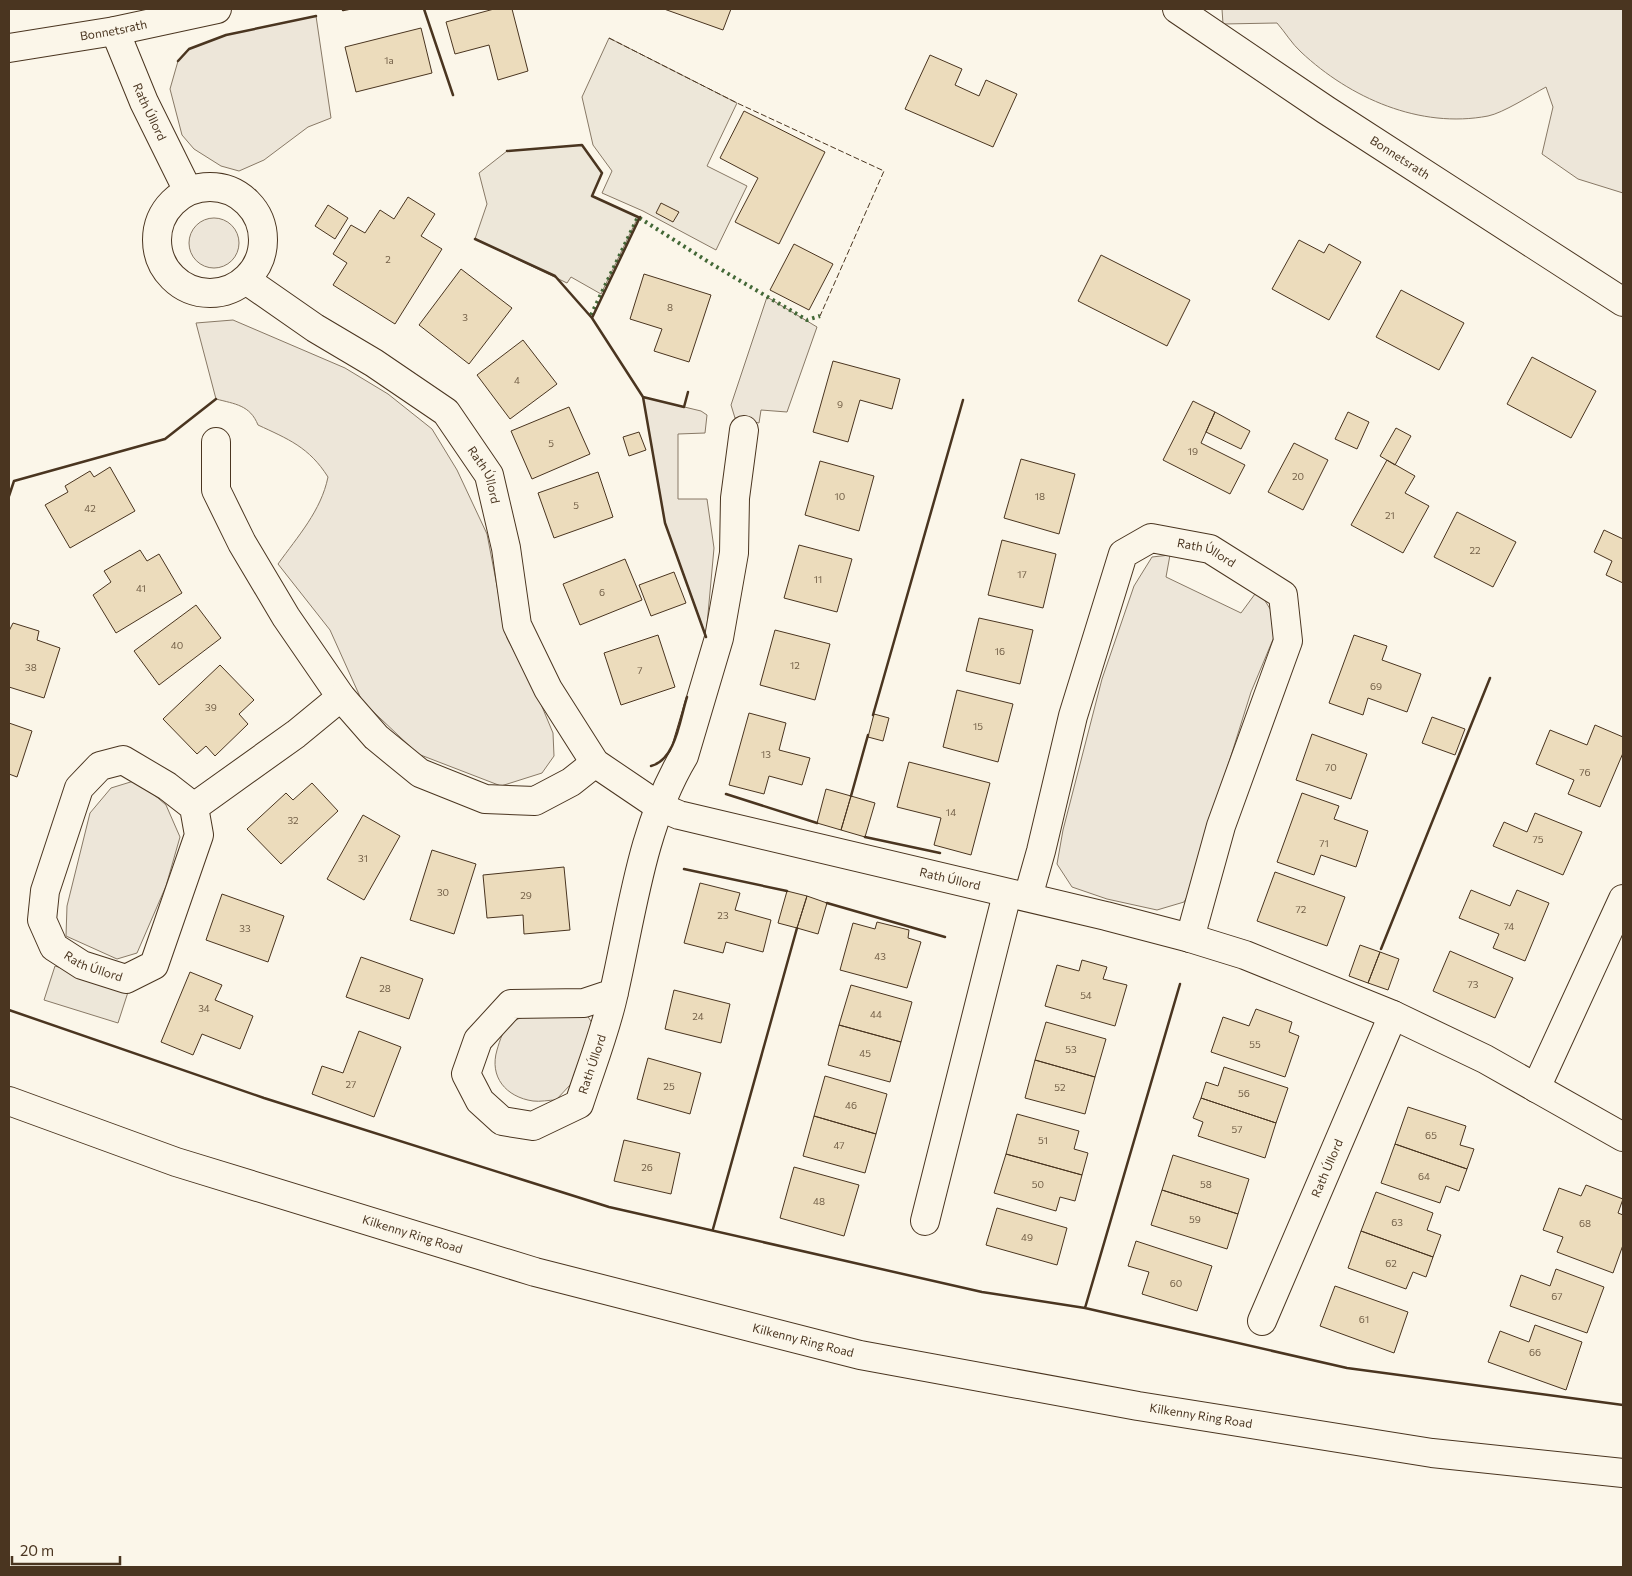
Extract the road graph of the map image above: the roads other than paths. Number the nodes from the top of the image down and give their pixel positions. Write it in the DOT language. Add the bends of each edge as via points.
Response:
graph roads {
  1 [pos="217,9"];
  2 [pos="1177,9"];
  3 [pos="115,30"];
  4 [pos="9,48"];
  5 [pos="188,191"];
  6 [pos="246,280"];
  7 [pos="1623,302"];
  8 [pos="744,430"];
  9 [pos="216,442"];
  10 [pos="341,697"];
  11 [pos="595,763"];
  12 [pos="194,807"];
  13 [pos="660,807"];
  14 [pos="1018,896"];
  15 [pos="1623,899"];
  16 [pos="1190,938"];
  17 [pos="614,993"];
  18 [pos="1393,1015"];
  19 [pos="1536,1088"];
  20 [pos="9,1101"];
  21 [pos="1623,1137"];
  22 [pos="925,1221"];
  23 [pos="1262,1321"];
  24 [pos="1623,1473"];
  1 -- 3 [label="street, Bonnetsrath"];
  2 -- 7 [label="street, Bonnetsrath" via="1326,110"];
  3 -- 4 [label="street, Bonnetsrath"];
  3 -- 5 [label="street, Rath Úllord" via="144,102"];
  5 -- 6 [label="street" via="222,188 238,194 251,206 260,220 262,252"];
  5 -- 6 [label="street" via="174,201 163,216 157,233 158,252 164,269 185,287 212,294 230,290"];
  6 -- 11 [label="street, Rath Úllord" via="446,412 489,475 506,548 517,625 548,689"];
  8 -- 13 [label="street, Rath Úllord" via="735,498 734,553 718,638 684,756"];
  9 -- 10 [label="street" via="216,490 286,617"];
  10 -- 11 [label="street" via="376,737 420,773 485,799 535,800 571,782"];
  10 -- 12 [label="street" via="296,734"];
  11 -- 13 [label="street, Rath Úllord"];
  12 -- 12 [label="street, Rath Úllord" via="199,836 154,965 126,978 82,965 54,947 42,920 45,891 79,788 100,766 123,760 167,786"];
  13 -- 14 [label="street, Rath Úllord" via="679,815"];
  13 -- 17 [label="street, Rath Úllord" via="644,859"];
  14 -- 16 [label="street, Rath Úllord"];
  14 -- 16 [label="street, Rath Úllord" via="1042,851 1073,716 1123,554 1151,538 1210,549 1283,596 1288,642 1221,826"];
  14 -- 22 [label="street, Rath Úllord"];
  15 -- 19 [label="street"];
  16 -- 18 [label="street, Rath Úllord" via="1245,955"];
  17 -- 17 [label="street, Rath Úllord" via="579,1104 533,1126 502,1121 480,1101 466,1074 478,1040 511,1004 584,1002"];
  18 -- 19 [label="street, Rath Úllord" via="1485,1059"];
  18 -- 23 [label="street, Rath Úllord"];
  19 -- 21 [label="street, Rath Úllord"];
  20 -- 24 [label="street, Kilkenny Ring Road" via="176,1162 534,1272 860,1355 1138,1406 1432,1453"];
}
